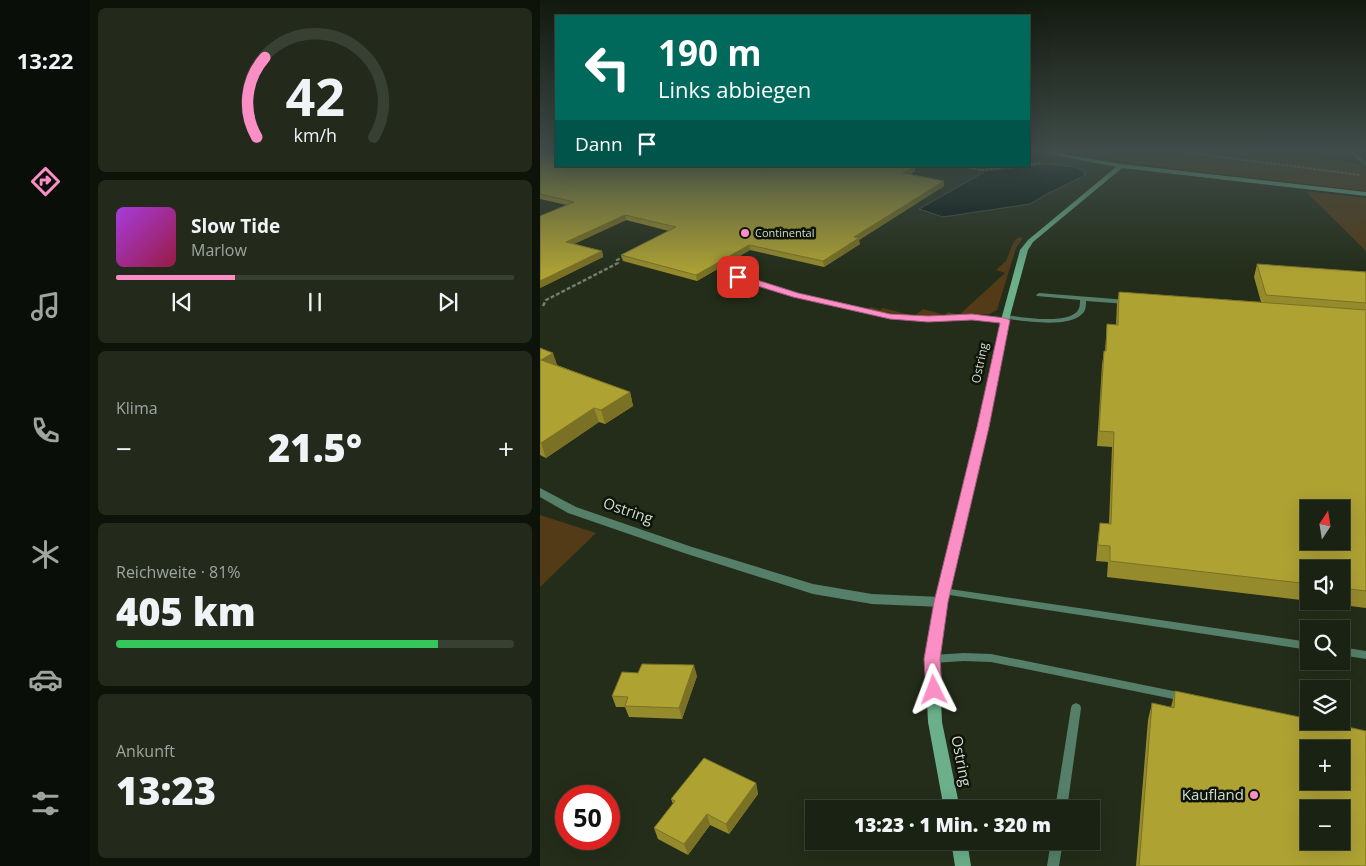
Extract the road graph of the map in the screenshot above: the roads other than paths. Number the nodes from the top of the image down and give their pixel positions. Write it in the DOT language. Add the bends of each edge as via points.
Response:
graph roads {
  1 [pos="1089,192"];
  2 [pos="1352,192"];
  3 [pos="1366,194"];
  4 [pos="738,277"];
  5 [pos="1039,295"];
  6 [pos="1083,298"];
  7 [pos="1135,302"];
  8 [pos="1006,319"];
  9 [pos="540,492"];
  10 [pos="942,596"];
  11 [pos="1300,645"];
  12 [pos="1350,652"];
  13 [pos="1366,654"];
  14 [pos="932,659"];
  15 [pos="1192,699"];
  16 [pos="1076,708"];
  17 [pos="950,800"];
  18 [pos="1062,800"];
  19 [pos="960,850"];
  20 [pos="1056,850"];
  21 [pos="963,866"];
  22 [pos="1053,866"];
  1 -- 8 [label="main road, Ostring" via="1030,241 1024,250"];
  2 -- 3 [label="main road"];
  4 -- 8 [label="lane" via="796,295 890,316 896,321 921,323 955,321 966,317"];
  5 -- 6 [label="lane"];
  6 -- 7 [label="lane"];
  6 -- 8 [label="lane" via="1082,310 1076,316 1062,320"];
  8 -- 10 [label="main road, Ostring"];
  9 -- 10 [label="street, Ostring" via="572,510 813,589 872,599"];
  10 -- 11 [label="lane"];
  10 -- 14 [label="main road, Ostring"];
  12 -- 13 [label="lane"];
  14 -- 15 [label="lane" via="991,658"];
  14 -- 17 [label="main road, Ostring" via="935,722"];
  16 -- 18 [label="lane"];
  19 -- 21 [label="main road"];
  20 -- 22 [label="lane"];
}
